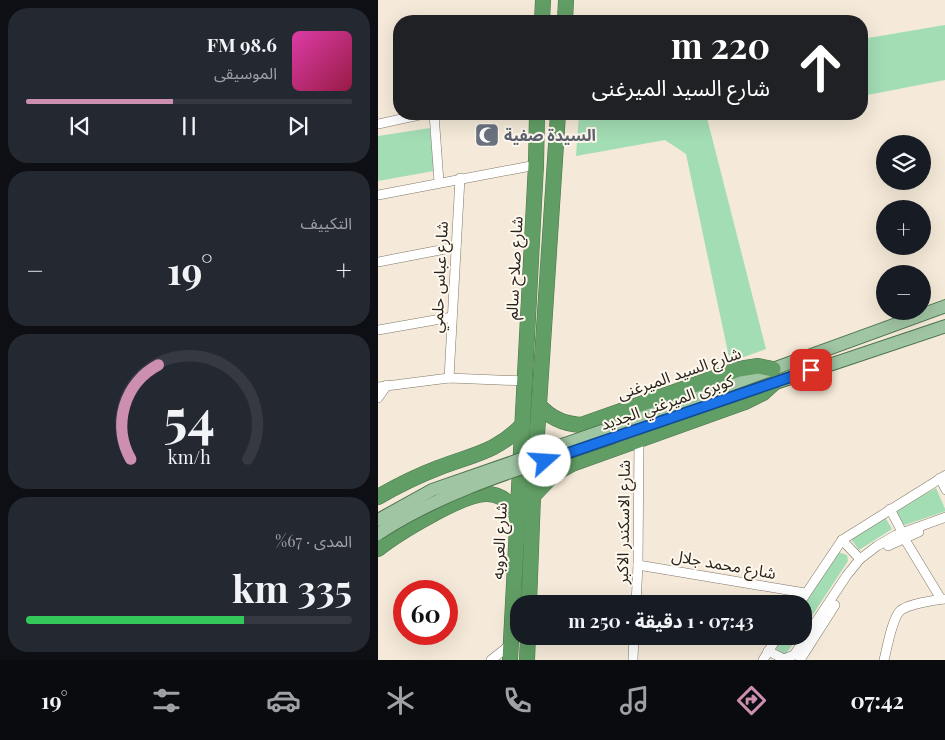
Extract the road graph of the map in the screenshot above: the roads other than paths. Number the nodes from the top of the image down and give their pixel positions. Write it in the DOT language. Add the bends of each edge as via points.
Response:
graph roads {
  1 [pos="543,0"];
  2 [pos="566,0"];
  3 [pos="542,15"];
  4 [pos="565,15"];
  5 [pos="396,120"];
  6 [pos="434,120"];
  7 [pos="537,120"];
  8 [pos="558,120"];
  9 [pos="378,124"];
  10 [pos="536,165"];
  11 [pos="460,178"];
  12 [pos="439,182"];
  13 [pos="378,195"];
  14 [pos="456,247"];
  15 [pos="378,262"];
  16 [pos="946,306"];
  17 [pos="452,317"];
  18 [pos="946,326"];
  19 [pos="378,330"];
  20 [pos="778,372"];
  21 [pos="449,378"];
  22 [pos="525,381"];
  23 [pos="382,386"];
  24 [pos="378,398"];
  25 [pos="539,405"];
  26 [pos="587,423"];
  27 [pos="523,424"];
  28 [pos="639,440"];
  29 [pos="595,456"];
  30 [pos="472,457"];
  31 [pos="943,476"];
  32 [pos="946,490"];
  33 [pos="480,494"];
  34 [pos="533,496"];
  35 [pos="378,497"];
  36 [pos="890,509"];
  37 [pos="946,517"];
  38 [pos="518,519"];
  39 [pos="378,520"];
  40 [pos="946,523"];
  41 [pos="378,534"];
  42 [pos="903,535"];
  43 [pos="842,540"];
  44 [pos="378,548"];
  45 [pos="860,559"];
  46 [pos="638,565"];
  47 [pos="805,594"];
  48 [pos="514,595"];
  49 [pos="529,595"];
  50 [pos="636,595"];
  51 [pos="943,599"];
  52 [pos="510,645"];
  53 [pos="512,645"];
  54 [pos="528,645"];
  55 [pos="634,645"];
  56 [pos="772,645"];
  57 [pos="768,651"];
  58 [pos="491,660"];
  59 [pos="510,660"];
  60 [pos="527,660"];
  61 [pos="633,660"];
  62 [pos="763,660"];
  63 [pos="800,660"];
  64 [pos="884,660"];
  1 -- 3 [label="highway"];
  2 -- 4 [label="highway"];
  5 -- 9 [label="street"];
  6 -- 12 [label="street"];
  7 -- 10 [label="highway, شارع صلاح سالم"];
  8 -- 25 [label="highway, شارع صلاح سالم"];
  10 -- 11 [label="street"];
  10 -- 22 [label="highway, شارع صلاح سالم"];
  11 -- 12 [label="street"];
  11 -- 14 [label="street, شارع عباس حلمي"];
  12 -- 13 [label="street"];
  14 -- 15 [label="street"];
  14 -- 17 [label="street, شارع عباس حلمي"];
  16 -- 20 [label="main road, شارع السيد الميرغنى"];
  17 -- 19 [label="street"];
  17 -- 21 [label="street, شارع عباس حلمي"];
  18 -- 20 [label="main road, شارع السيد الميرغنى" via="791,377"];
  20 -- 26 [label="highway, شارع السيد الميرغنى" via="760,366 739,369"];
  20 -- 28 [label="highway, شارع السيد الميرغنى" via="762,392 744,402"];
  20 -- 39 [label="main road, كوبرى الميرغني الجديد, bridge" via="455,481 409,501"];
  20 -- 41 [label="main road, كوبرى الميرغني الجديد, bridge" via="458,491 421,508"];
  21 -- 22 [label="street"];
  21 -- 23 [label="street"];
  22 -- 27 [label="highway, شارع صلاح سالم"];
  23 -- 24 [label="street"];
  25 -- 26 [label="highway, شارع السيد الميرغنى" via="560,421 573,425"];
  25 -- 34 [label="highway, شارع العروبه"];
  26 -- 29 [label="highway" via="586,440"];
  27 -- 30 [label="highway" via="498,446"];
  27 -- 38 [label="highway, شارع العروبه"];
  28 -- 29 [label="highway, شارع السيد الميرغنى"];
  28 -- 46 [label="street, شارع الاسكندر الاكبر"];
  29 -- 34 [label="highway, شارع السيد الميرغنى" via="554,474"];
  30 -- 33 [label="highway" via="484,462 490,474 489,484"];
  30 -- 35 [label="highway" via="423,474"];
  31 -- 32 [label="street"];
  31 -- 36 [label="street"];
  33 -- 38 [label="highway" via="501,498 512,506"];
  33 -- 44 [label="highway" via="421,521"];
  34 -- 49 [label="highway, شارع العروبه"];
  36 -- 42 [label="street"];
  36 -- 43 [label="street"];
  37 -- 42 [label="street"];
  38 -- 48 [label="highway, شارع العروبه"];
  40 -- 42 [label="street"];
  42 -- 45 [label="street" via="877,546"];
  42 -- 51 [label="street"];
  42 -- 63 [label="street" via="857,571"];
  43 -- 45 [label="street"];
  43 -- 47 [label="street"];
  45 -- 57 [label="street" via="797,653 784,659"];
  46 -- 47 [label="street, شارع محمد جلال"];
  46 -- 50 [label="street, شارع الاسكندر الاكبر"];
  51 -- 64 [label="street" via="900,611"];
  52 -- 58 [label="street"];
  53 -- 59 [label="highway, شارع العروبه"];
  54 -- 60 [label="highway"];
  55 -- 61 [label="street"];
  56 -- 57 [label="street"];
  57 -- 62 [label="street"];
}
